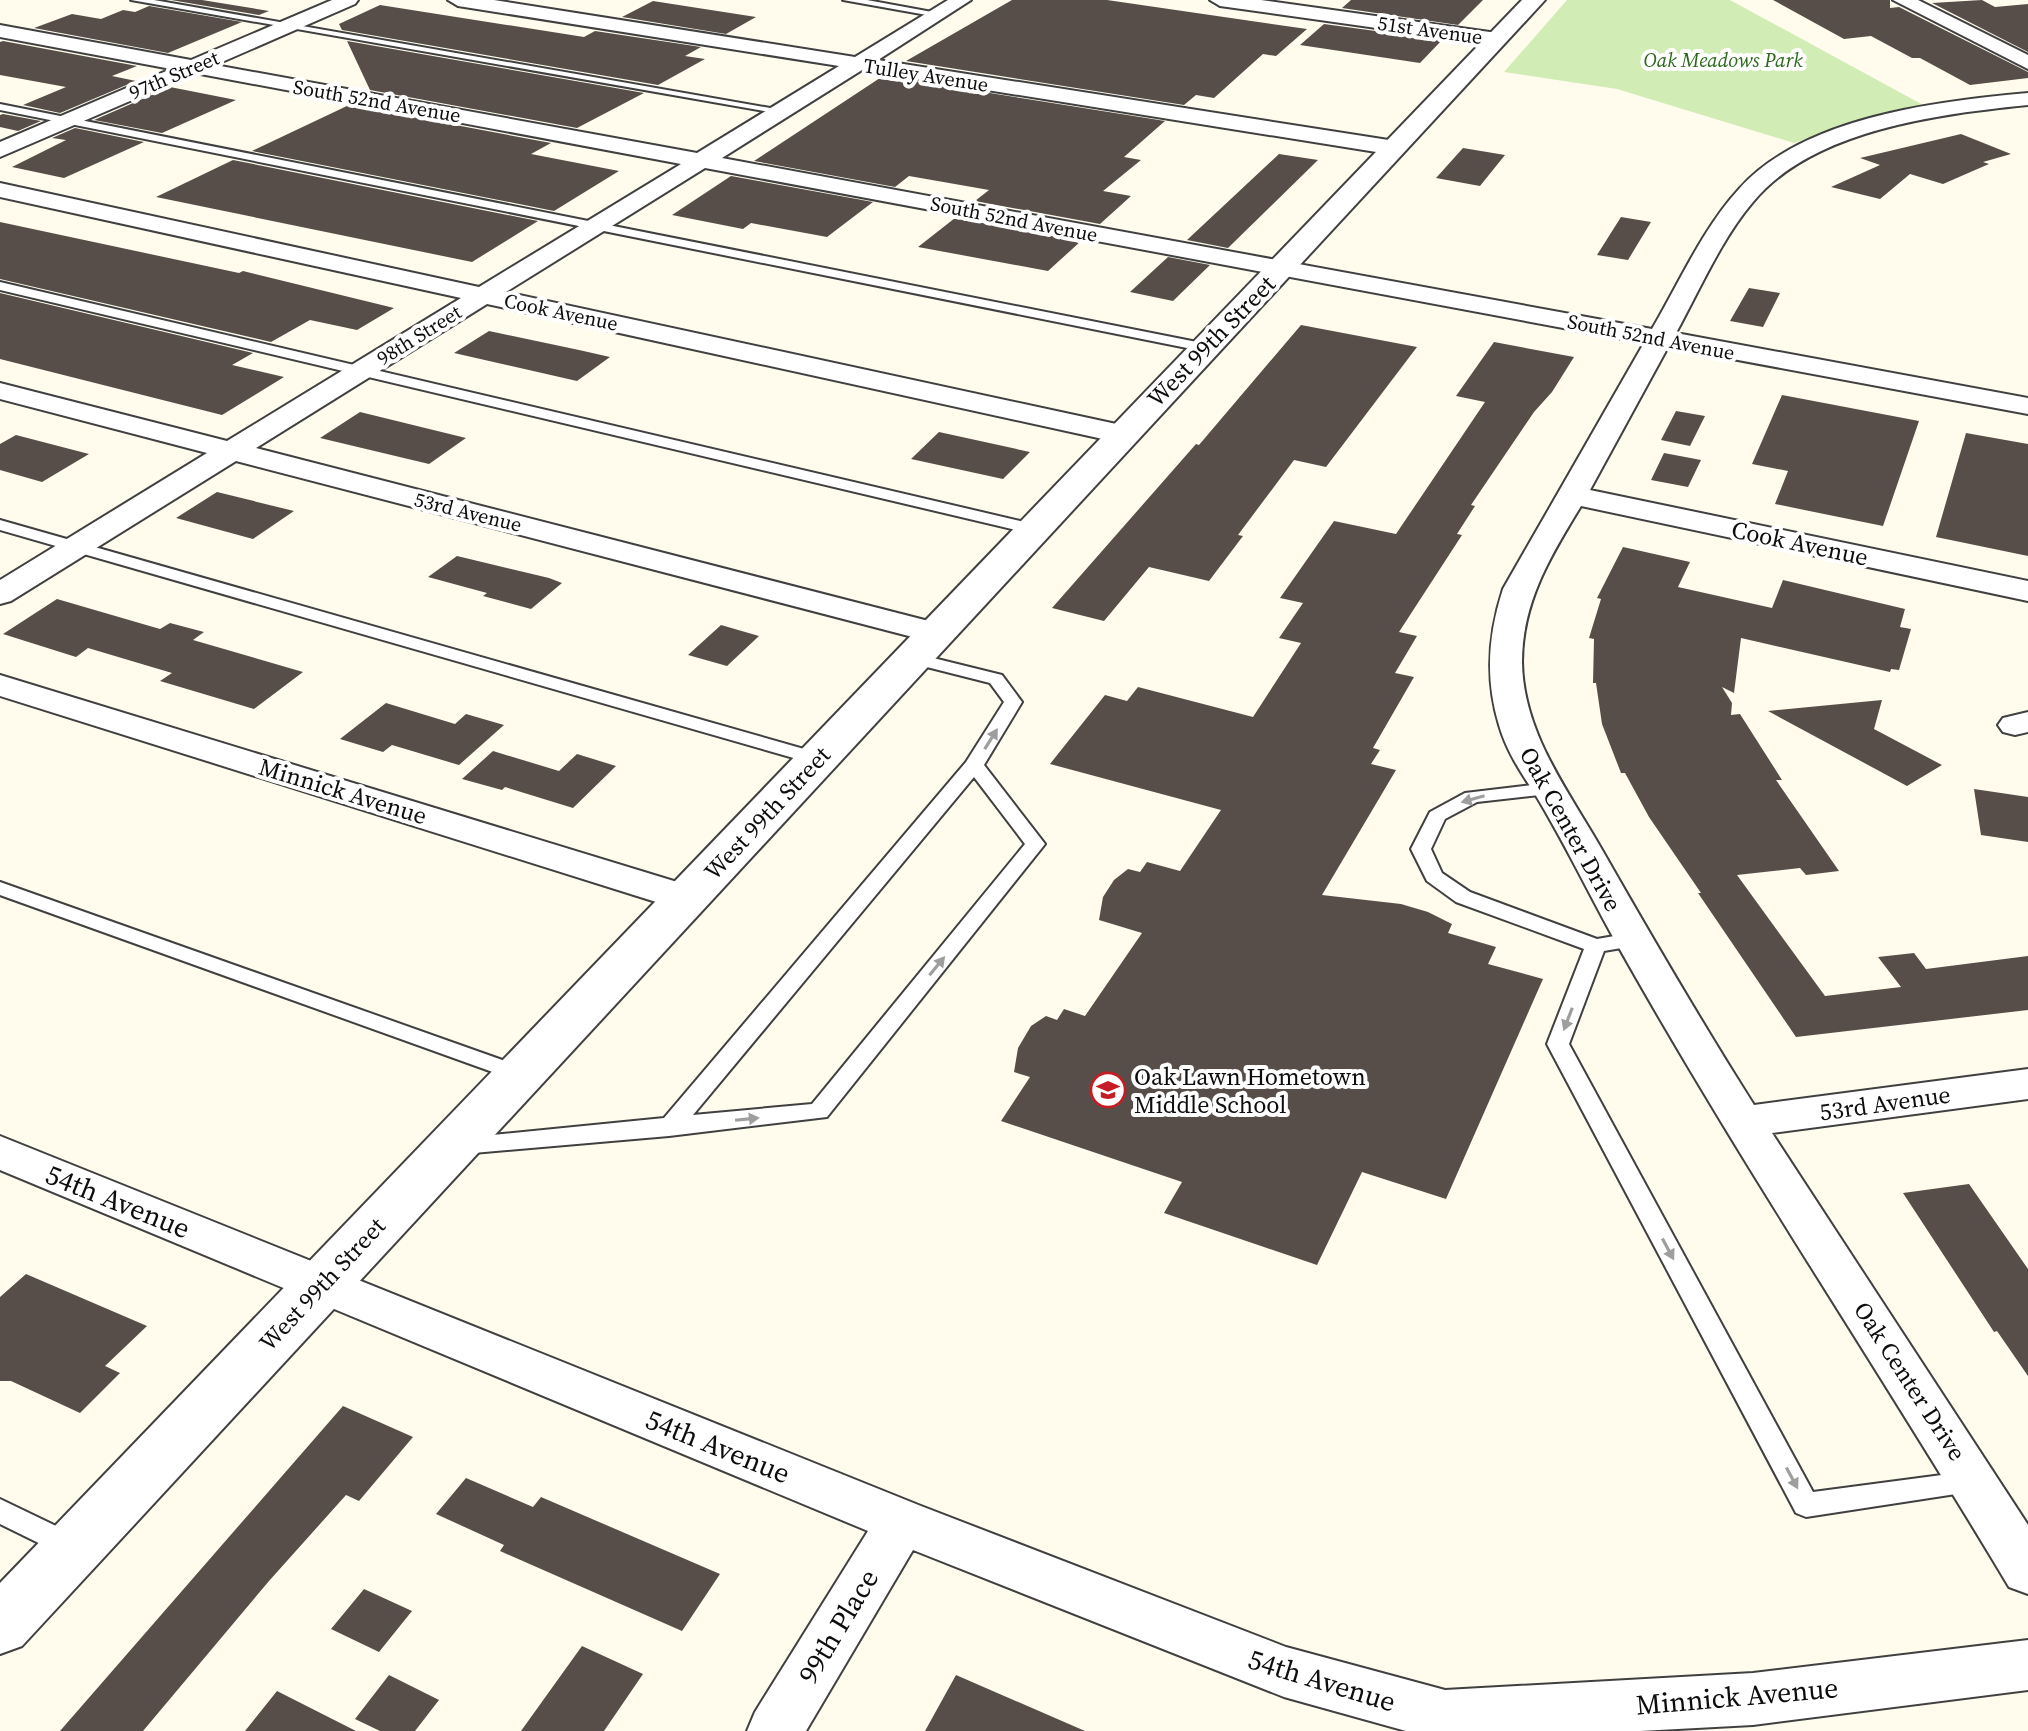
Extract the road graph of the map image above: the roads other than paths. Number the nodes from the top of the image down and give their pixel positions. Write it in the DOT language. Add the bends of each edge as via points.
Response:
graph roads {
  1 [pos="136,0"];
  2 [pos="348,0"];
  3 [pos="458,0"];
  4 [pos="848,0"];
  5 [pos="961,0"];
  6 [pos="1220,0"];
  7 [pos="1534,0"];
  8 [pos="1903,0"];
  9 [pos="938,14"];
  10 [pos="286,26"];
  11 [pos="0,31"];
  12 [pos="1497,39"];
  13 [pos="2028,63"];
  14 [pos="857,64"];
  15 [pos="193,67"];
  16 [pos="2028,99"];
  17 [pos="0,107"];
  18 [pos="781,111"];
  19 [pos="67,121"];
  20 [pos="1395,148"];
  21 [pos="0,150"];
  22 [pos="702,160"];
  23 [pos="0,190"];
  24 [pos="596,226"];
  25 [pos="1280,269"];
  26 [pos="0,286"];
  27 [pos="484,295"];
  28 [pos="1659,339"];
  29 [pos="1207,348"];
  30 [pos="363,369"];
  31 [pos="0,391"];
  32 [pos="2028,406"];
  33 [pos="1121,434"];
  34 [pos="231,451"];
  35 [pos="1573,495"];
  36 [pos="0,525"];
  37 [pos="1033,529"];
  38 [pos="76,547"];
  39 [pos="2028,591"];
  40 [pos="0,594"];
  41 [pos="924,646"];
  42 [pos="0,685"];
  43 [pos="818,759"];
  44 [pos="974,765"];
  45 [pos="1550,789"];
  46 [pos="0,888"];
  47 [pos="686,898"];
  48 [pos="1632,940"];
  49 [pos="1596,946"];
  50 [pos="520,1074"];
  51 [pos="2028,1084"];
  52 [pos="1742,1122"];
  53 [pos="669,1128"];
  54 [pos="451,1147"];
  55 [pos="0,1152"];
  56 [pos="322,1284"];
  57 [pos="1975,1482"];
  58 [pos="0,1511"];
  59 [pos="902,1522"];
  60 [pos="74,1547"];
  61 [pos="2028,1571"];
  62 [pos="0,1626"];
  63 [pos="2028,1665"];
  64 [pos="1444,1723"];
  65 [pos="775,1731"];
  1 -- 10 [label="lane"];
  2 -- 10 [label="street, 97th Street"];
  3 -- 14 [label="street, Tulley Avenue"];
  4 -- 9 [label="lane"];
  5 -- 9 [label="street, 98th Street"];
  6 -- 12 [label="street, 51st Avenue"];
  7 -- 12 [label="street, West 99th Street"];
  8 -- 13 [label="street"];
  9 -- 14 [label="street, 98th Street"];
  10 -- 15 [label="street, 97th Street"];
  10 -- 18 [label="lane"];
  11 -- 15 [label="street, South 52nd Avenue"];
  12 -- 20 [label="street, West 99th Street"];
  14 -- 18 [label="street, 98th Street"];
  14 -- 20 [label="street, Tulley Avenue"];
  15 -- 19 [label="street, 97th Street"];
  15 -- 22 [label="street, South 52nd Avenue"];
  16 -- 28 [label="street, Oak Center Drive" via="1903,118 1827,143 1773,172 1737,207"];
  17 -- 19 [label="lane"];
  18 -- 22 [label="street, 98th Street"];
  19 -- 21 [label="street, 97th Street"];
  19 -- 24 [label="lane"];
  20 -- 25 [label="street, West 99th Street"];
  22 -- 24 [label="street, 98th Street"];
  22 -- 25 [label="street, South 52nd Avenue"];
  23 -- 27 [label="street, Cook Avenue"];
  24 -- 27 [label="street, 98th Street"];
  24 -- 29 [label="lane"];
  25 -- 28 [label="street, South 52nd Avenue"];
  25 -- 29 [label="street, West 99th Street"];
  26 -- 30 [label="lane"];
  27 -- 30 [label="street, 98th Street"];
  27 -- 33 [label="street, Cook Avenue"];
  28 -- 32 [label="street, South 52nd Avenue"];
  28 -- 35 [label="street, Oak Center Drive"];
  29 -- 33 [label="street, West 99th Street"];
  30 -- 34 [label="street, 98th Street"];
  30 -- 37 [label="lane"];
  31 -- 34 [label="street, 53rd Avenue"];
  33 -- 37 [label="street, West 99th Street"];
  34 -- 38 [label="street, 98th Street"];
  34 -- 41 [label="street, 53rd Avenue"];
  35 -- 39 [label="street, Cook Avenue"];
  35 -- 45 [label="street, Oak Center Drive" via="1520,588 1505,650 1520,736 1536,775"];
  36 -- 38 [label="lane"];
  37 -- 41 [label="street, West 99th Street"];
  38 -- 40 [label="street, 98th Street"];
  38 -- 43 [label="lane"];
  41 -- 43 [label="street, West 99th Street"];
  44 -- 41 [label="lane, one-way" via="1013,702 996,679"];
  42 -- 47 [label="street, Minnick Avenue"];
  43 -- 47 [label="street, West 99th Street"];
  44 -- 53 [label="lane"];
  53 -- 44 [label="lane, one-way" via="819,1111 1035,844"];
  45 -- 48 [label="street, Oak Center Drive"];
  45 -- 49 [label="lane, one-way" via="1472,797 1437,816 1421,849 1434,877 1463,897"];
  46 -- 50 [label="lane"];
  47 -- 50 [label="street, West 99th Street"];
  48 -- 49 [label="lane"];
  48 -- 52 [label="street, Oak Center Drive"];
  49 -- 57 [label="lane, one-way" via="1558,1044 1806,1505"];
  50 -- 54 [label="street, West 99th Street"];
  51 -- 52 [label="street, 53rd Avenue"];
  52 -- 57 [label="street, Oak Center Drive"];
  53 -- 54 [label="lane"];
  54 -- 56 [label="street, West 99th Street"];
  55 -- 56 [label="street, 54th Avenue"];
  56 -- 59 [label="street, 54th Avenue"];
  56 -- 60 [label="street, West 99th Street"];
  57 -- 61 [label="street, Oak Center Drive"];
  58 -- 60 [label="lane"];
  59 -- 64 [label="street, 54th Avenue" via="1284,1672"];
  59 -- 65 [label="street, 99th Place"];
  60 -- 62 [label="street, West 99th Street"];
  63 -- 64 [label="street, Minnick Avenue" via="1753,1699"];
}
